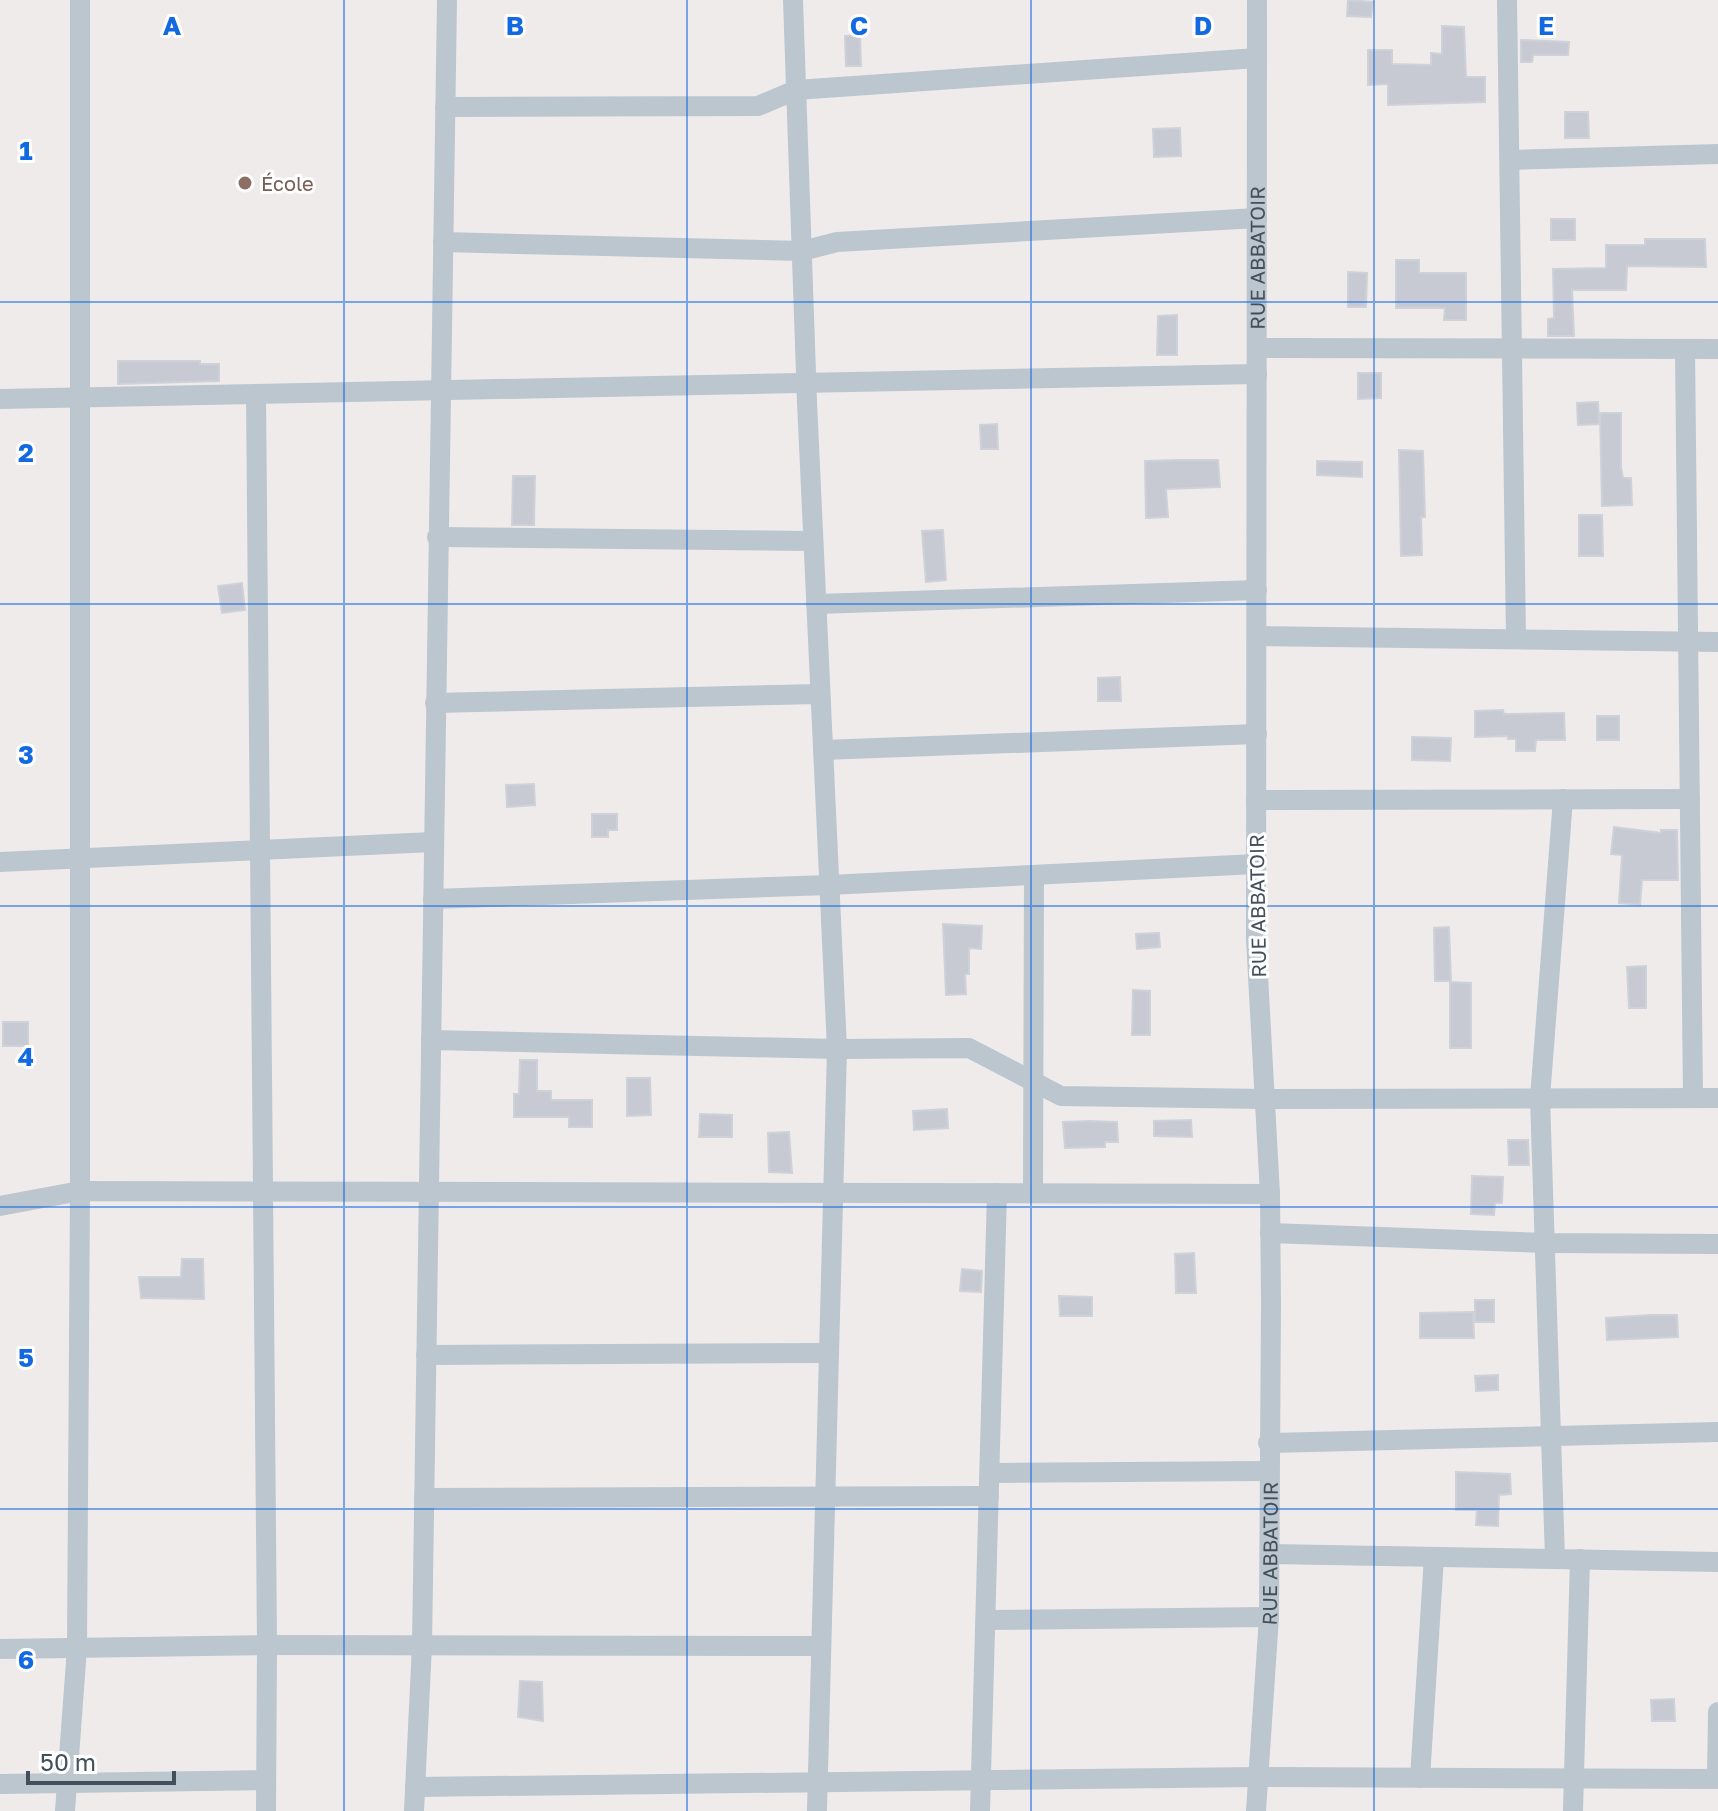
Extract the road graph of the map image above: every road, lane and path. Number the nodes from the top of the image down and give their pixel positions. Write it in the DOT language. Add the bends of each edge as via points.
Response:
graph roads {
  1 [pos="80,0"];
  2 [pos="447,0"];
  3 [pos="793,0"];
  4 [pos="1257,0"];
  5 [pos="1507,0"];
  6 [pos="1257,58"];
  7 [pos="796,90"];
  8 [pos="445,107"];
  9 [pos="1718,154"];
  10 [pos="1510,160"];
  11 [pos="1257,218"];
  12 [pos="443,242"];
  13 [pos="802,251"];
  14 [pos="1257,348"];
  15 [pos="1512,348"];
  16 [pos="1685,349"];
  17 [pos="1718,349"];
  18 [pos="1257,374"];
  19 [pos="806,383"];
  20 [pos="441,390"];
  21 [pos="256,394"];
  22 [pos="80,397"];
  23 [pos="0,399"];
  24 [pos="437,537"];
  25 [pos="813,541"];
  26 [pos="1257,590"];
  27 [pos="816,604"];
  28 [pos="1257,636"];
  29 [pos="1516,639"];
  30 [pos="1688,642"];
  31 [pos="1718,642"];
  32 [pos="820,694"];
  33 [pos="435,703"];
  34 [pos="1257,734"];
  35 [pos="823,750"];
  36 [pos="1563,799"];
  37 [pos="1690,799"];
  38 [pos="1256,800"];
  39 [pos="433,842"];
  40 [pos="260,850"];
  41 [pos="80,858"];
  42 [pos="0,862"];
  43 [pos="1256,864"];
  44 [pos="1034,875"];
  45 [pos="829,885"];
  46 [pos="433,899"];
  47 [pos="431,1040"];
  48 [pos="837,1049"];
  49 [pos="1033,1082"];
  50 [pos="1540,1098"];
  51 [pos="1693,1098"];
  52 [pos="1718,1098"];
  53 [pos="1265,1099"];
  54 [pos="80,1191"];
  55 [pos="264,1192"];
  56 [pos="428,1192"];
  57 [pos="833,1193"];
  58 [pos="997,1193"];
  59 [pos="1033,1193"];
  60 [pos="1270,1194"];
  61 [pos="0,1206"];
  62 [pos="1270,1233"];
  63 [pos="1545,1243"];
  64 [pos="1718,1244"];
  65 [pos="829,1353"];
  66 [pos="426,1355"];
  67 [pos="1718,1432"];
  68 [pos="1551,1436"];
  69 [pos="1268,1443"];
  70 [pos="1269,1471"];
  71 [pos="990,1473"];
  72 [pos="825,1496"];
  73 [pos="989,1496"];
  74 [pos="424,1498"];
  75 [pos="1270,1554"];
  76 [pos="1434,1557"];
  77 [pos="1555,1559"];
  78 [pos="1580,1559"];
  79 [pos="1718,1562"];
  80 [pos="1269,1617"];
  81 [pos="986,1620"];
  82 [pos="267,1645"];
  83 [pos="422,1645"];
  84 [pos="821,1646"];
  85 [pos="77,1648"];
  86 [pos="0,1649"];
  87 [pos="1718,1712"];
  88 [pos="1258,1777"];
  89 [pos="1420,1778"];
  90 [pos="1574,1778"];
  91 [pos="1717,1779"];
  92 [pos="266,1780"];
  93 [pos="981,1781"];
  94 [pos="818,1782"];
  95 [pos="68,1783"];
  96 [pos="0,1784"];
  97 [pos="415,1787"];
  98 [pos="65,1811"];
  99 [pos="266,1811"];
  100 [pos="414,1811"];
  101 [pos="817,1811"];
  102 [pos="980,1811"];
  103 [pos="1256,1811"];
  104 [pos="1573,1811"];
  1 -- 22 [label="street"];
  2 -- 8 [label="street"];
  3 -- 7 [label="street"];
  4 -- 6 [label="street, RUE ABBATOIR"];
  5 -- 10 [label="street"];
  6 -- 7 [label="street"];
  6 -- 11 [label="street, RUE ABBATOIR"];
  7 -- 8 [label="street" via="758,106"];
  7 -- 13 [label="street"];
  8 -- 12 [label="street"];
  9 -- 10 [label="street"];
  10 -- 15 [label="street"];
  11 -- 13 [label="street" via="837,242"];
  11 -- 14 [label="street, RUE ABBATOIR"];
  12 -- 13 [label="street"];
  12 -- 20 [label="street"];
  13 -- 19 [label="street"];
  14 -- 15 [label="street"];
  14 -- 18 [label="street, RUE ABBATOIR"];
  15 -- 16 [label="street"];
  15 -- 29 [label="street"];
  16 -- 17 [label="street"];
  16 -- 30 [label="street"];
  18 -- 19 [label="street"];
  18 -- 26 [label="street, RUE ABBATOIR"];
  19 -- 20 [label="street"];
  19 -- 25 [label="street"];
  20 -- 21 [label="street"];
  20 -- 24 [label="street"];
  21 -- 22 [label="street"];
  21 -- 40 [label="street"];
  22 -- 23 [label="street"];
  22 -- 41 [label="street"];
  24 -- 25 [label="street"];
  24 -- 33 [label="street"];
  25 -- 27 [label="street"];
  26 -- 27 [label="street"];
  26 -- 28 [label="street, RUE ABBATOIR"];
  27 -- 32 [label="street"];
  28 -- 29 [label="street"];
  28 -- 34 [label="street, RUE ABBATOIR"];
  29 -- 30 [label="street"];
  30 -- 31 [label="street"];
  30 -- 37 [label="street"];
  32 -- 33 [label="street"];
  32 -- 35 [label="street"];
  33 -- 39 [label="street"];
  34 -- 35 [label="street"];
  34 -- 38 [label="street, RUE ABBATOIR"];
  35 -- 45 [label="street"];
  36 -- 37 [label="street"];
  36 -- 38 [label="street"];
  36 -- 50 [label="street"];
  37 -- 51 [label="street"];
  38 -- 43 [label="street, RUE ABBATOIR"];
  39 -- 40 [label="street"];
  39 -- 46 [label="street"];
  40 -- 41 [label="street"];
  40 -- 55 [label="street"];
  41 -- 42 [label="street"];
  41 -- 54 [label="street"];
  43 -- 44 [label="street"];
  43 -- 53 [label="street, RUE ABBATOIR"];
  44 -- 45 [label="street"];
  44 -- 49 [label="street"];
  45 -- 46 [label="street"];
  45 -- 48 [label="street"];
  46 -- 47 [label="street"];
  47 -- 48 [label="street"];
  47 -- 56 [label="street"];
  48 -- 49 [label="street" via="969,1048"];
  48 -- 57 [label="street"];
  49 -- 53 [label="street" via="1061,1096"];
  49 -- 59 [label="street"];
  50 -- 51 [label="street"];
  50 -- 53 [label="street"];
  50 -- 63 [label="street"];
  51 -- 52 [label="street"];
  53 -- 60 [label="street, RUE ABBATOIR"];
  54 -- 55 [label="street"];
  54 -- 61 [label="street"];
  54 -- 85 [label="street"];
  55 -- 56 [label="street"];
  55 -- 82 [label="street"];
  56 -- 57 [label="street"];
  56 -- 66 [label="street"];
  57 -- 58 [label="street"];
  57 -- 65 [label="street"];
  58 -- 59 [label="street"];
  58 -- 71 [label="street"];
  59 -- 60 [label="street"];
  60 -- 62 [label="street, RUE ABBATOIR"];
  62 -- 63 [label="street"];
  62 -- 69 [label="street, RUE ABBATOIR"];
  63 -- 64 [label="street"];
  63 -- 68 [label="street"];
  65 -- 66 [label="street"];
  65 -- 72 [label="street"];
  66 -- 74 [label="street"];
  67 -- 68 [label="street"];
  68 -- 69 [label="street"];
  68 -- 77 [label="street"];
  69 -- 70 [label="street, RUE ABBATOIR"];
  70 -- 71 [label="street"];
  70 -- 75 [label="street, RUE ABBATOIR"];
  71 -- 73 [label="street"];
  72 -- 73 [label="street"];
  72 -- 74 [label="street"];
  72 -- 84 [label="street"];
  73 -- 81 [label="street"];
  74 -- 83 [label="street"];
  75 -- 76 [label="street"];
  75 -- 80 [label="street, RUE ABBATOIR"];
  76 -- 77 [label="street"];
  76 -- 89 [label="street"];
  77 -- 78 [label="street"];
  78 -- 79 [label="street"];
  78 -- 90 [label="street"];
  80 -- 81 [label="street"];
  80 -- 88 [label="street, RUE ABBATOIR"];
  81 -- 93 [label="street"];
  82 -- 83 [label="street"];
  82 -- 85 [label="street"];
  82 -- 92 [label="street"];
  83 -- 84 [label="street"];
  83 -- 97 [label="street"];
  84 -- 94 [label="street"];
  85 -- 86 [label="street"];
  85 -- 95 [label="street"];
  87 -- 91 [label="street"];
  88 -- 89 [label="street"];
  88 -- 93 [label="street"];
  88 -- 103 [label="street, RUE ABBATOIR"];
  89 -- 90 [label="street"];
  90 -- 91 [label="street"];
  90 -- 104 [label="street"];
  92 -- 95 [label="street"];
  92 -- 99 [label="street"];
  93 -- 94 [label="street"];
  93 -- 102 [label="street"];
  94 -- 97 [label="street"];
  94 -- 101 [label="street"];
  95 -- 96 [label="street"];
  95 -- 98 [label="street"];
  97 -- 100 [label="street"];
}
